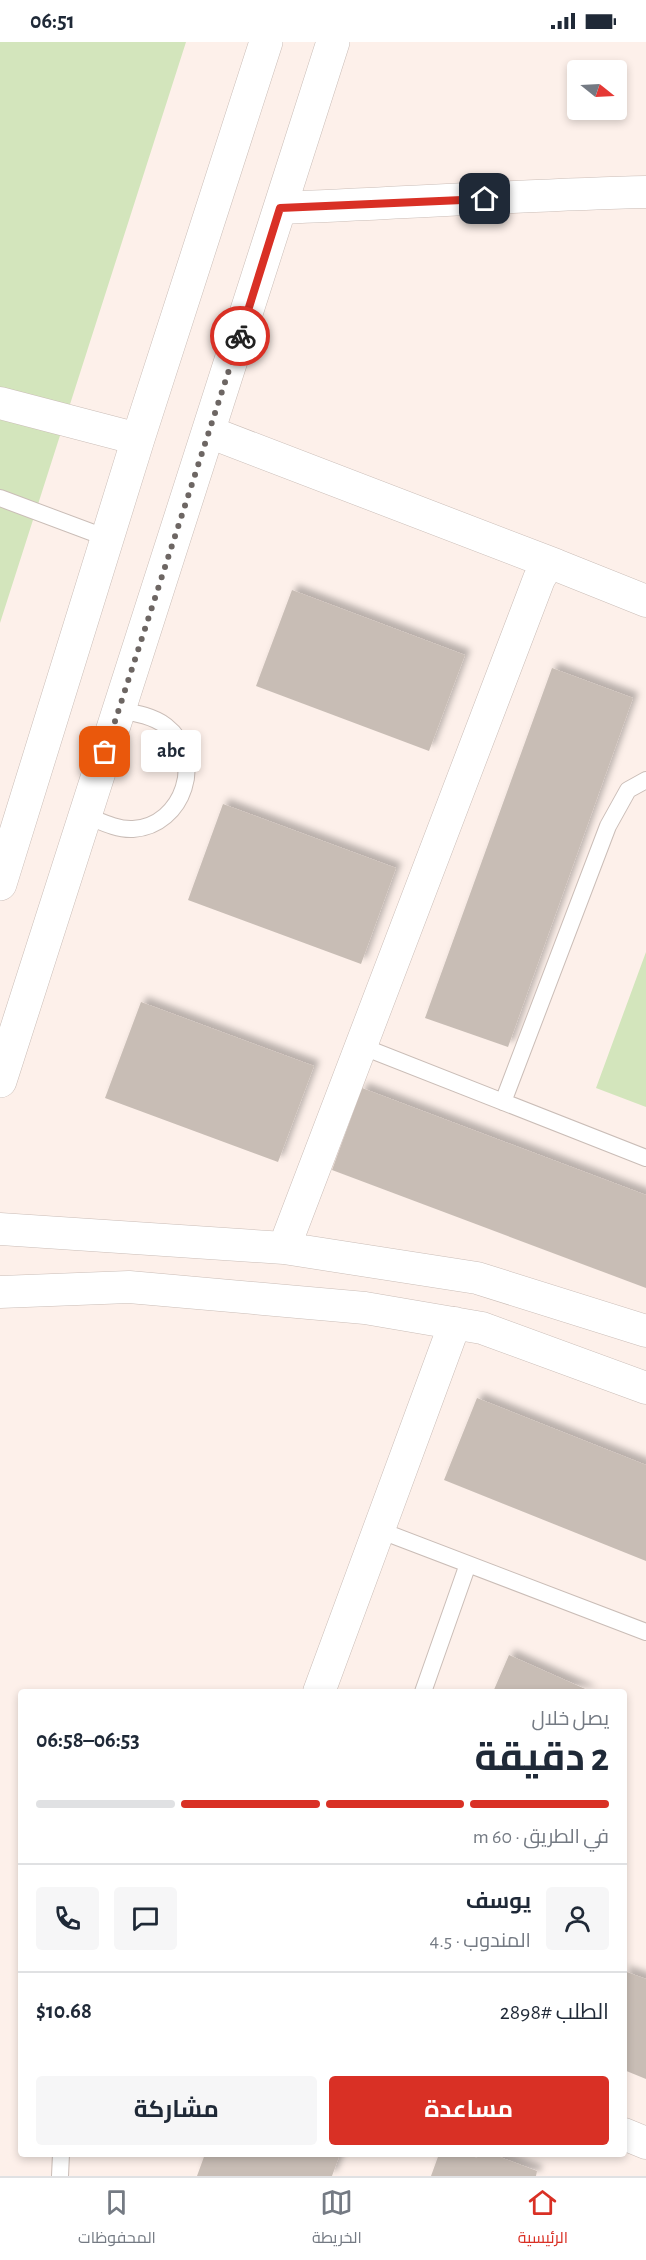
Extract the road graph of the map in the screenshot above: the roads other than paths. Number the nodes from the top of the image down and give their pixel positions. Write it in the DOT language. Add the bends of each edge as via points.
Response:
graph roads {
  1 [pos="266,42"];
  2 [pos="333,42"];
  3 [pos="646,192"];
  4 [pos="280,208"];
  5 [pos="0,403"];
  6 [pos="209,432"];
  7 [pos="138,439"];
  8 [pos="0,498"];
  9 [pos="107,538"];
  10 [pos="556,564"];
  11 [pos="646,601"];
  12 [pos="119,710"];
  13 [pos="646,780"];
  14 [pos="85,815"];
  15 [pos="0,884"];
  16 [pos="361,1046"];
  17 [pos="0,1081"];
  18 [pos="503,1102"];
  19 [pos="646,1158"];
  20 [pos="0,1229"];
  21 [pos="124,1236"];
  22 [pos="284,1248"];
  23 [pos="477,1278"];
  24 [pos="129,1287"];
  25 [pos="0,1292"];
  26 [pos="468,1326"];
  27 [pos="646,1331"];
  28 [pos="646,1388"];
  29 [pos="379,1530"];
  30 [pos="468,1564"];
  31 [pos="646,1632"];
  32 [pos="320,1689"];
  33 [pos="424,1689"];
  34 [pos="627,2135"];
  35 [pos="646,2143"];
  36 [pos="61,2157"];
  37 [pos="60,2176"];
  1 -- 7 [label="street"];
  2 -- 4 [label="street"];
  3 -- 4 [label="street"];
  4 -- 6 [label="street"];
  5 -- 7 [label="street"];
  6 -- 10 [label="street"];
  6 -- 12 [label="street"];
  7 -- 9 [label="street"];
  8 -- 9 [label="lane"];
  9 -- 15 [label="street"];
  10 -- 11 [label="street"];
  10 -- 16 [label="street" via="545,569 539,579"];
  12 -- 14 [label="street"];
  12 -- 14 [label="lane" via="167,726 183,750 187,779 181,798 169,814 134,829 115,827"];
  13 -- 18 [label="lane" via="628,790 608,826"];
  14 -- 17 [label="street"];
  16 -- 18 [label="lane"];
  16 -- 22 [label="street"];
  18 -- 19 [label="lane"];
  20 -- 21 [label="street"];
  21 -- 22 [label="street"];
  21 -- 24 [label="street"];
  22 -- 23 [label="street"];
  23 -- 26 [label="street"];
  23 -- 27 [label="street"];
  24 -- 25 [label="street"];
  24 -- 26 [label="street" via="364,1308"];
  26 -- 28 [label="street"];
  26 -- 29 [label="street"];
  29 -- 30 [label="lane"];
  29 -- 32 [label="street"];
  30 -- 31 [label="lane"];
  30 -- 33 [label="lane"];
  34 -- 35 [label="street"];
  36 -- 37 [label="lane"];
}
